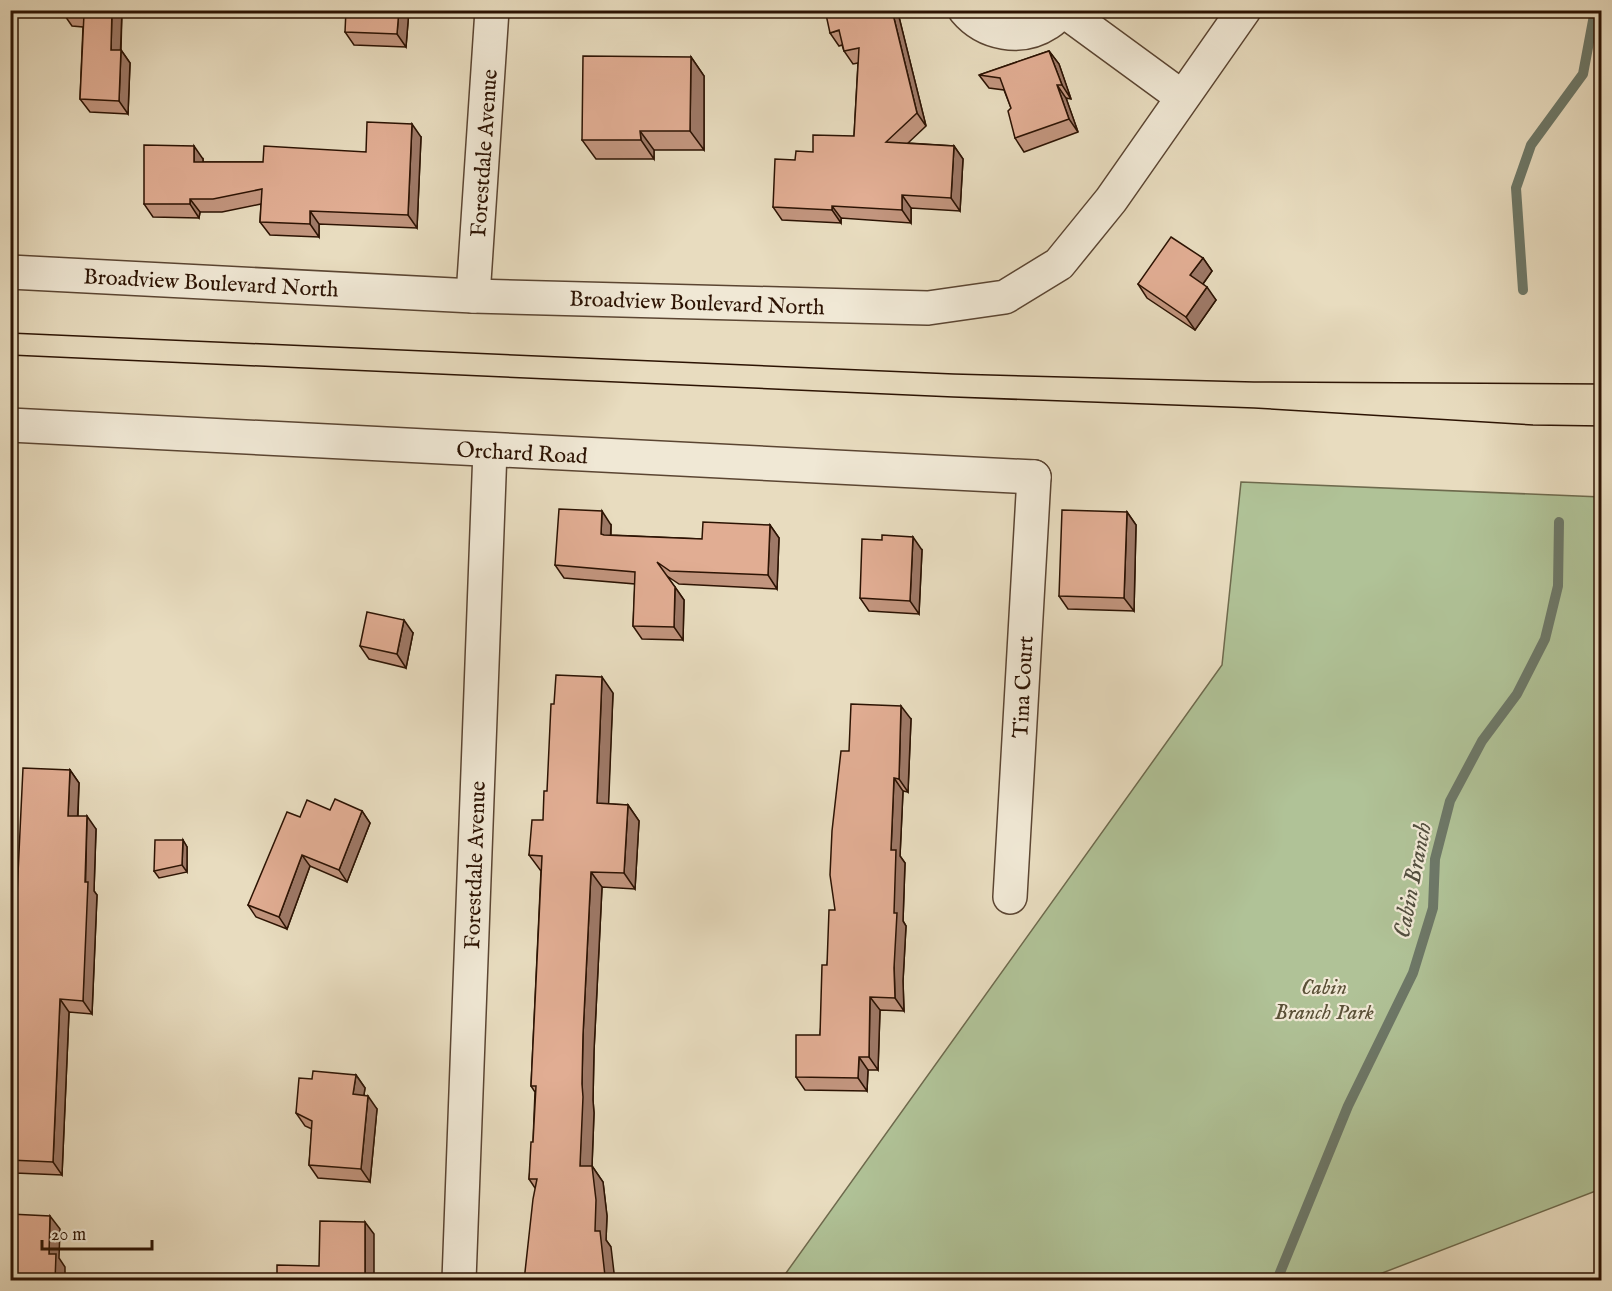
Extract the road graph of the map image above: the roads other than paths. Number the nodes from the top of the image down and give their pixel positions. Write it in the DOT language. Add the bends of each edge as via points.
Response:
graph roads {
  1 [pos="492,10"];
  2 [pos="965,10"];
  3 [pos="1063,10"];
  4 [pos="1244,10"];
  5 [pos="1182,97"];
  6 [pos="10,272"];
  7 [pos="473,296"];
  8 [pos="10,425"];
  9 [pos="490,450"];
  10 [pos="1034,477"];
  11 [pos="1010,897"];
  12 [pos="459,1281"];
  1 -- 7 [label="street, Forestdale Avenue"];
  2 -- 3 [label="street" via="989,29 1009,34 1029,32 1048,24"];
  3 -- 5 [label="street"];
  4 -- 5 [label="street, Broadview Boulevard North"];
  5 -- 7 [label="street, Broadview Boulevard North" via="1111,200 1059,264 1005,297 928,309"];
  6 -- 7 [label="street, Broadview Boulevard North"];
  8 -- 9 [label="street, Orchard Road"];
  9 -- 10 [label="street, Orchard Road"];
  9 -- 12 [label="street, Forestdale Avenue"];
  10 -- 11 [label="street, Tina Court"];
}
